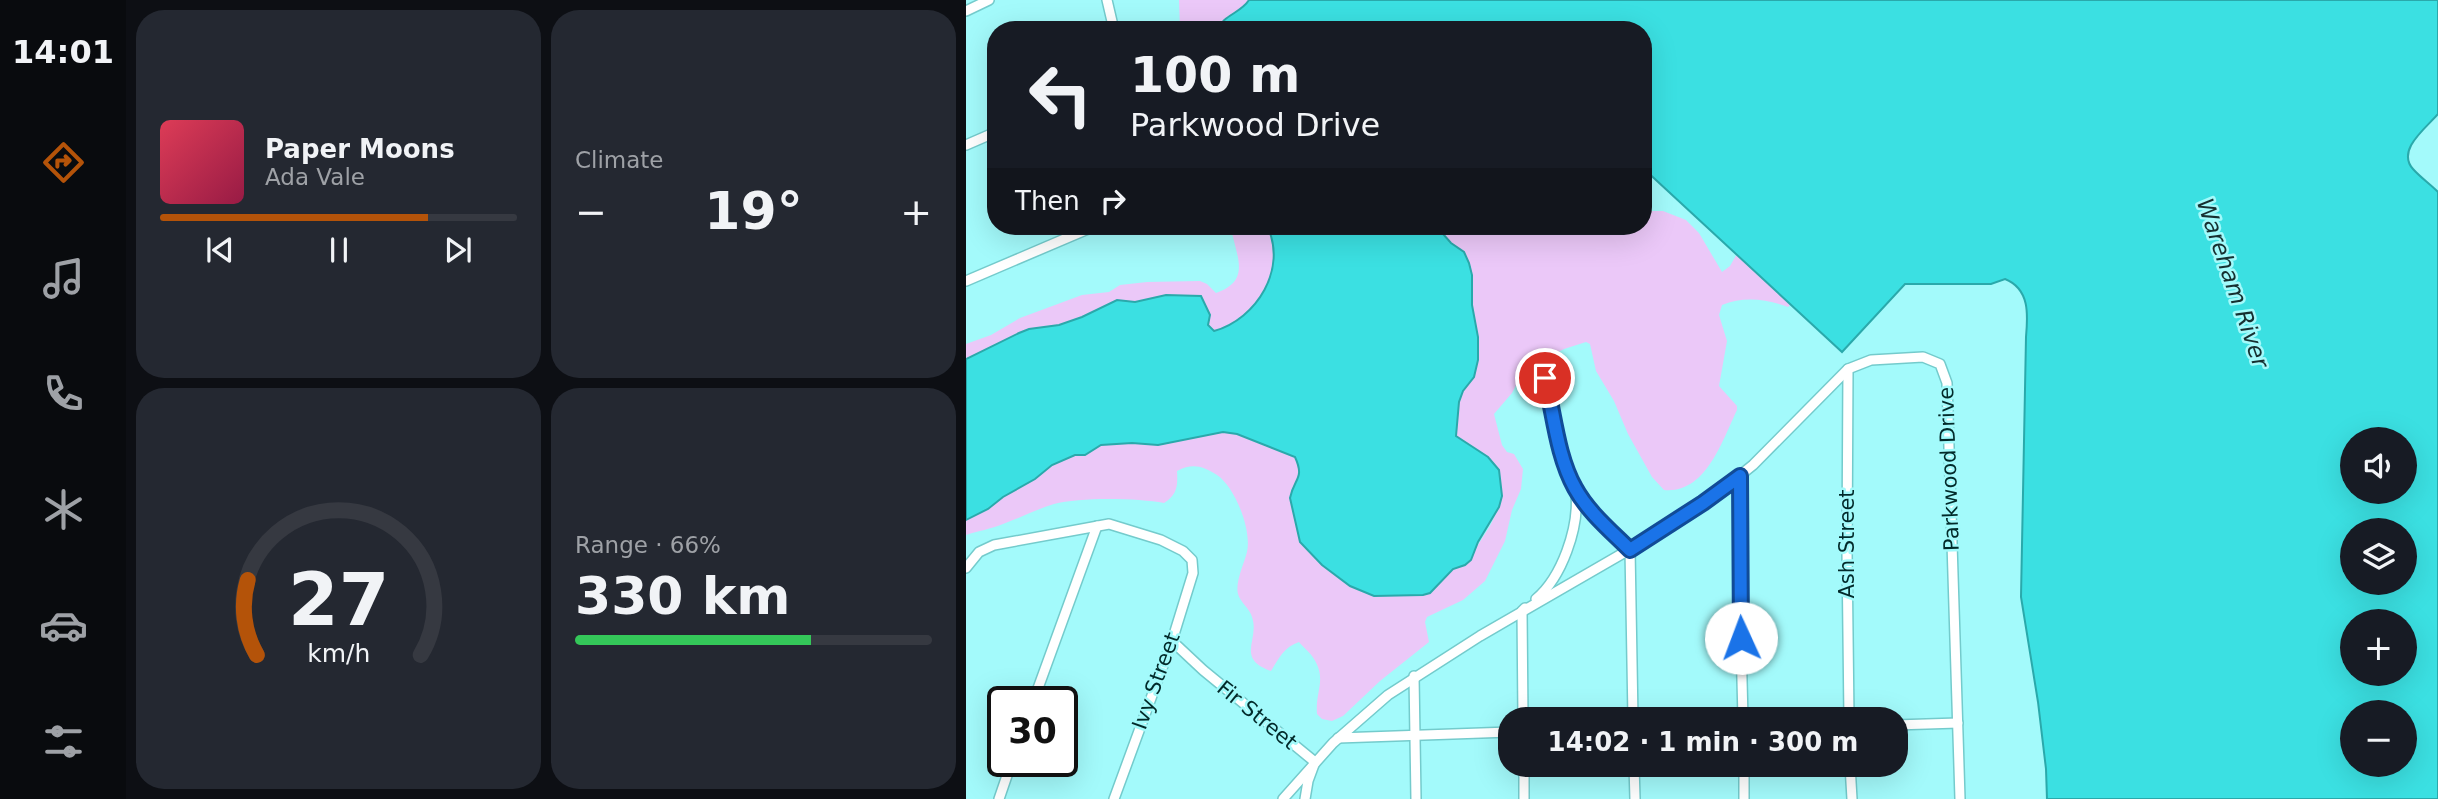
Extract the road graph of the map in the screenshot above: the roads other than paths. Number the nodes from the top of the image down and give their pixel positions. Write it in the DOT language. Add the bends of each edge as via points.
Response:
graph roads {
  1 [pos="989,0"];
  2 [pos="1107,0"];
  3 [pos="966,11"];
  4 [pos="1112,21"];
  5 [pos="987,136"];
  6 [pos="966,145"];
  7 [pos="1074,235"];
  8 [pos="966,281"];
  9 [pos="1848,369"];
  10 [pos="1545,378"];
  11 [pos="1740,476"];
  12 [pos="1577,491"];
  13 [pos="1097,526"];
  14 [pos="1630,550"];
  15 [pos="970,557"];
  16 [pos="966,568"];
  17 [pos="1522,611"];
  18 [pos="1172,641"];
  19 [pos="1414,677"];
  20 [pos="1039,686"];
  21 [pos="1523,707"];
  22 [pos="1633,707"];
  23 [pos="1743,707"];
  24 [pos="1849,707"];
  25 [pos="1958,723"];
  26 [pos="1908,725"];
  27 [pos="1498,732"];
  28 [pos="1415,734"];
  29 [pos="1338,738"];
  30 [pos="1315,762"];
  31 [pos="1007,777"];
  32 [pos="1524,777"];
  33 [pos="1634,777"];
  34 [pos="1744,777"];
  35 [pos="1851,777"];
  36 [pos="999,799"];
  37 [pos="1114,799"];
  38 [pos="1283,799"];
  39 [pos="1305,799"];
  40 [pos="1416,799"];
  41 [pos="1524,799"];
  42 [pos="1635,799"];
  43 [pos="1744,799"];
  44 [pos="1852,799"];
  45 [pos="1960,799"];
  1 -- 3 [label="street"];
  2 -- 4 [label="street"];
  5 -- 6 [label="street"];
  7 -- 8 [label="street"];
  9 -- 11 [label="street, Parkwood Drive"];
  9 -- 24 [label="street, Ash Street"];
  9 -- 25 [label="street, Parkwood Drive" via="1871,360 1912,356 1935,360 1945,373"];
  10 -- 12 [label="street" via="1563,456"];
  11 -- 14 [label="street, Parkwood Drive"];
  11 -- 23 [label="street"];
  12 -- 14 [label="street"];
  12 -- 17 [label="street" via="1573,525 1560,563 1544,592"];
  13 -- 15 [label="street" via="994,545"];
  13 -- 18 [label="street, Ivy Street" via="1116,526 1161,540 1184,551 1193,562"];
  13 -- 20 [label="street"];
  14 -- 17 [label="street, Parkwood Drive"];
  14 -- 22 [label="street"];
  15 -- 16 [label="street"];
  17 -- 19 [label="street, Parkwood Drive"];
  17 -- 21 [label="street"];
  18 -- 30 [label="street, Fir Street"];
  18 -- 37 [label="street, Ivy Street"];
  19 -- 28 [label="street"];
  19 -- 29 [label="street, Parkwood Drive"];
  25 -- 26 [label="street"];
  25 -- 45 [label="street, Parkwood Drive"];
  27 -- 28 [label="street"];
  28 -- 29 [label="street"];
  28 -- 40 [label="street"];
  29 -- 30 [label="street, Parkwood Drive"];
  30 -- 38 [label="street, Parkwood Drive"];
  30 -- 39 [label="street, Fir Street"];
  31 -- 36 [label="street"];
  32 -- 41 [label="street"];
  33 -- 42 [label="street"];
  34 -- 43 [label="street"];
  35 -- 44 [label="street"];
}
